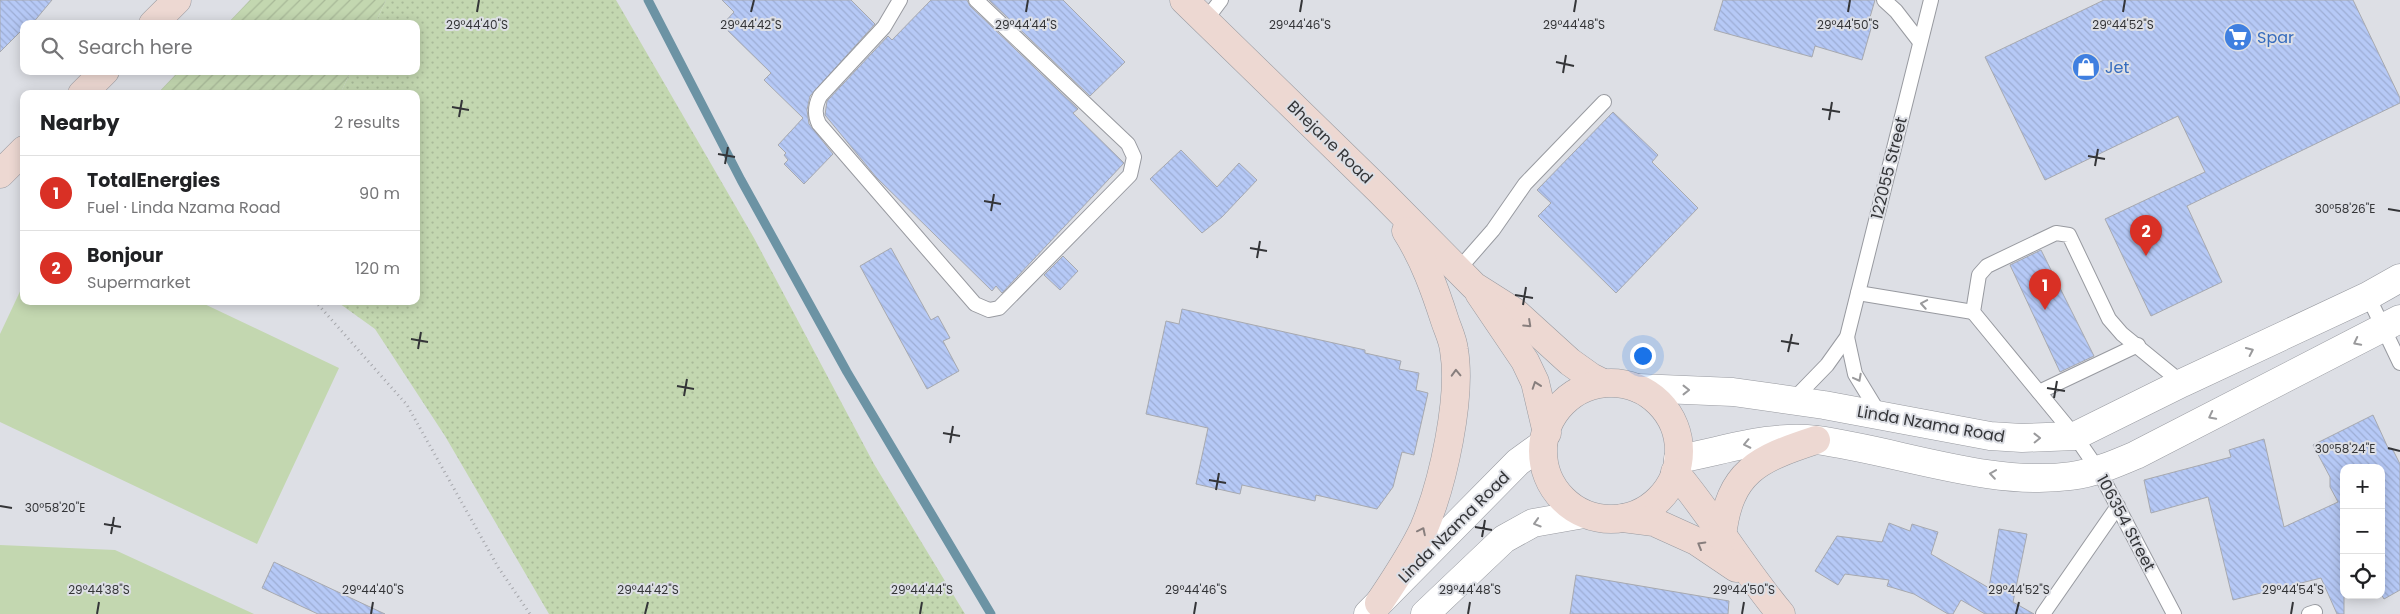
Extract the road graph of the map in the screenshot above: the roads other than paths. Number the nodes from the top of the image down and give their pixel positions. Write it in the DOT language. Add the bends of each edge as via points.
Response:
graph roads {
  1 [pos="177,0"];
  2 [pos="900,0"];
  3 [pos="976,0"];
  4 [pos="1184,0"];
  5 [pos="1884,0"];
  6 [pos="1931,0"];
  7 [pos="1213,11"];
  8 [pos="157,20"];
  9 [pos="1920,42"];
  10 [pos="100,75"];
  11 [pos="86,90"];
  12 [pos="1604,102"];
  13 [pos="20,154"];
  14 [pos="0,174"];
  15 [pos="1381,192"];
  16 [pos="1466,278"];
  17 [pos="2400,278"];
  18 [pos="1858,293"];
  19 [pos="2368,296"];
  20 [pos="1972,312"];
  21 [pos="2391,324"];
  22 [pos="1847,337"];
  23 [pos="2138,345"];
  24 [pos="2400,363"];
  25 [pos="2215,367"];
  26 [pos="1603,382"];
  27 [pos="2182,382"];
  28 [pos="1638,388"];
  29 [pos="2039,392"];
  30 [pos="1793,400"];
  31 [pos="2236,404"];
  32 [pos="1880,415"];
  33 [pos="1940,427"];
  34 [pos="2075,436"];
  35 [pos="1545,439"];
  36 [pos="1816,440"];
  37 [pos="1932,462"];
  38 [pos="1677,466"];
  39 [pos="2098,471"];
  40 [pos="2118,506"];
  41 [pos="1584,514"];
  42 [pos="1623,518"];
  43 [pos="1722,537"];
  44 [pos="1755,583"];
  45 [pos="1373,608"];
  46 [pos="2048,611"];
  47 [pos="1425,614"];
  48 [pos="1781,614"];
  49 [pos="2174,614"];
  1 -- 8 [label="street"];
  2 -- 3 [label="lane" via="884,27 820,96 815,115 818,124 975,304 989,310 999,308 1130,175 1134,157 1128,144"];
  4 -- 7 [label="street, Bhejane Road"];
  5 -- 9 [label="lane"];
  6 -- 9 [label="lane, 122055 Street"];
  7 -- 15 [label="street, Bhejane Road"];
  9 -- 18 [label="lane, 122055 Street"];
  10 -- 11 [label="street"];
  12 -- 16 [label="lane" via="1525,184 1493,230"];
  13 -- 14 [label="street"];
  15 -- 16 [label="street, Bhejane Road"];
  45 -- 15 [label="street, one-way" via="1424,528 1451,428 1456,379 1454,349 1423,260"];
  16 -- 26 [label="street, Bhejane Road, one-way" via="1515,312 1576,367"];
  35 -- 16 [label="street, Bhejane Road, one-way" via="1535,382"];
  17 -- 19 [label="street, Linda Nzama Road"];
  20 -- 18 [label="lane, one-way"];
  18 -- 22 [label="lane, 122055 Street"];
  19 -- 21 [label="lane"];
  25 -- 19 [label="street, Linda Nzama Road, one-way"];
  20 -- 23 [label="lane" via="1979,275 1987,266 2064,232 2069,235 2109,319"];
  20 -- 29 [label="lane, 106354 Street"];
  21 -- 24 [label="lane"];
  21 -- 31 [label="street, one-way"];
  22 -- 30 [label="lane, 122055 Street"];
  22 -- 32 [label="lane, 122055 Street, one-way" via="1856,374"];
  23 -- 27 [label="lane"];
  23 -- 29 [label="lane"];
  25 -- 27 [label="street, Linda Nzama Road"];
  25 -- 31 [label="street"];
  26 -- 28 [label="street"];
  26 -- 35 [label="street" via="1574,393 1562,403 1552,415"];
  27 -- 34 [label="street, Linda Nzama Road"];
  28 -- 30 [label="street, Linda Nzama Road, one-way" via="1733,392"];
  28 -- 38 [label="street" via="1662,405 1670,417 1678,444"];
  29 -- 34 [label="lane, 106354 Street"];
  30 -- 32 [label="street, Linda Nzama Road"];
  31 -- 39 [label="street, one-way"];
  32 -- 33 [label="street, Linda Nzama Road"];
  33 -- 34 [label="street, Linda Nzama Road, one-way" via="2014,438"];
  33 -- 37 [label="street"];
  34 -- 39 [label="lane, 106354 Street"];
  35 -- 41 [label="street" via="1543,462 1553,488 1562,499"];
  35 -- 45 [label="street, Linda Nzama Road" via="1518,462"];
  36 -- 37 [label="street"];
  36 -- 38 [label="street, one-way" via="1766,440"];
  36 -- 43 [label="street" via="1762,461 1747,472 1735,487 1725,510"];
  39 -- 37 [label="street, one-way" via="2033,478"];
  38 -- 42 [label="street" via="1660,497 1637,514"];
  38 -- 43 [label="street"];
  39 -- 40 [label="lane, 106354 Street"];
  40 -- 46 [label="lane"];
  40 -- 49 [label="lane, 106354 Street"];
  41 -- 42 [label="street" via="1603,519"];
  41 -- 47 [label="street, one-way" via="1532,523 1504,539"];
  44 -- 42 [label="street, one-way" via="1696,542 1654,522"];
  43 -- 44 [label="street"];
  44 -- 48 [label="street"];
}
